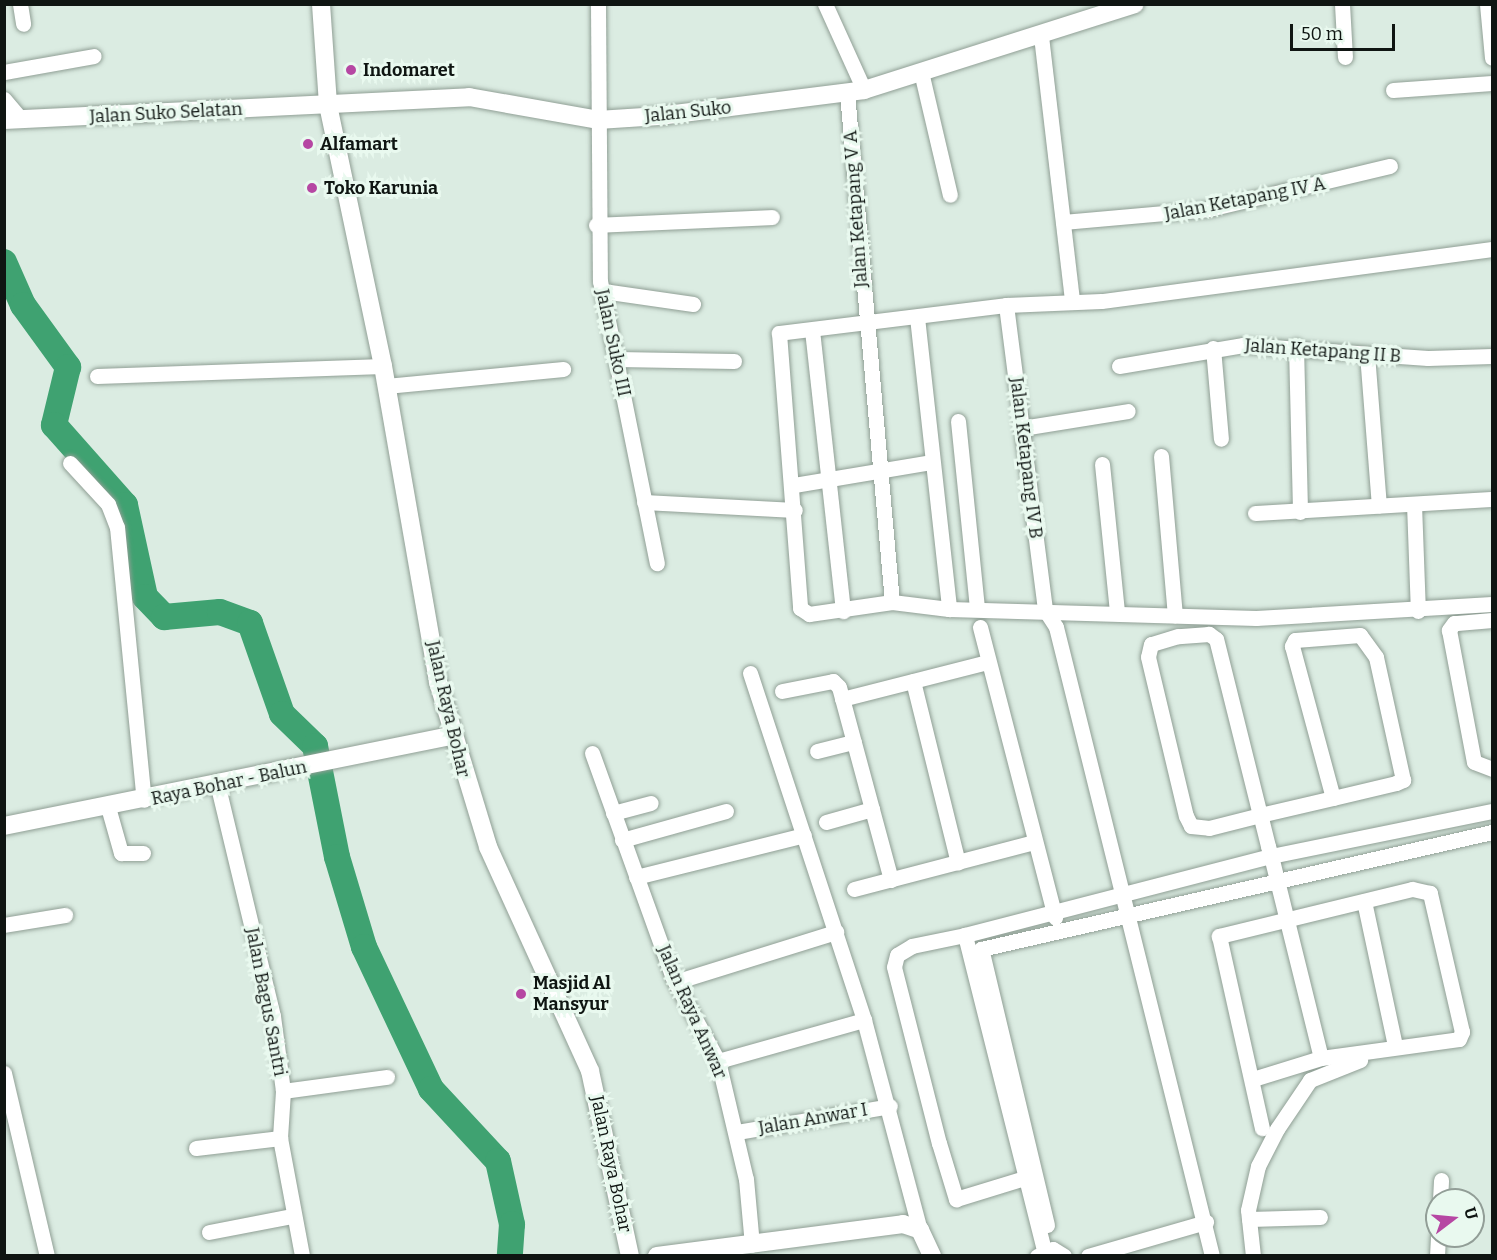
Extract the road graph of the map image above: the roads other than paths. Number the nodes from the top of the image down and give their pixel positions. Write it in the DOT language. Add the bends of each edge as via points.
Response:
graph roads {
  1 [pos="20,4"];
  2 [pos="321,4"];
  3 [pos="598,4"];
  4 [pos="825,4"];
  5 [pos="1342,4"];
  6 [pos="1487,4"];
  7 [pos="1125,6"];
  8 [pos="23,24"];
  9 [pos="1041,36"];
  10 [pos="94,56"];
  11 [pos="1345,57"];
  12 [pos="1492,58"];
  13 [pos="4,72"];
  14 [pos="922,76"];
  15 [pos="1492,83"];
  16 [pos="1393,90"];
  17 [pos="855,92"];
  18 [pos="4,99"];
  19 [pos="328,105"];
  20 [pos="12,119"];
  21 [pos="597,120"];
  22 [pos="1390,166"];
  23 [pos="950,195"];
  24 [pos="772,217"];
  25 [pos="1063,222"];
  26 [pos="596,225"];
  27 [pos="1492,249"];
  28 [pos="603,291"];
  29 [pos="1072,301"];
  30 [pos="693,304"];
  31 [pos="1006,305"];
  32 [pos="917,317"];
  33 [pos="863,324"];
  34 [pos="812,330"];
  35 [pos="1296,346"];
  36 [pos="1213,348"];
  37 [pos="1367,354"];
  38 [pos="1492,356"];
  39 [pos="617,359"];
  40 [pos="734,361"];
  41 [pos="383,366"];
  42 [pos="1119,366"];
  43 [pos="563,369"];
  44 [pos="97,376"];
  45 [pos="386,386"];
  46 [pos="1128,411"];
  47 [pos="958,421"];
  48 [pos="1022,428"];
  49 [pos="1221,439"];
  50 [pos="1161,456"];
  51 [pos="932,462"];
  52 [pos="70,463"];
  53 [pos="1102,464"];
  54 [pos="878,470"];
  55 [pos="828,479"];
  56 [pos="794,485"];
  57 [pos="1492,499"];
  58 [pos="644,502"];
  59 [pos="1414,504"];
  60 [pos="1379,506"];
  61 [pos="795,510"];
  62 [pos="1300,512"];
  63 [pos="1255,513"];
  64 [pos="657,563"];
  65 [pos="892,602"];
  66 [pos="1492,604"];
  67 [pos="949,609"];
  68 [pos="977,609"];
  69 [pos="1045,610"];
  70 [pos="843,611"];
  71 [pos="1418,611"];
  72 [pos="1117,612"];
  73 [pos="1175,615"];
  74 [pos="1492,620"];
  75 [pos="980,627"];
  76 [pos="987,662"];
  77 [pos="750,673"];
  78 [pos="913,681"];
  79 [pos="782,691"];
  80 [pos="842,699"];
  81 [pos="452,736"];
  82 [pos="854,742"];
  83 [pos="817,751"];
  84 [pos="592,753"];
  85 [pos="1492,769"];
  86 [pos="218,787"];
  87 [pos="1333,798"];
  88 [pos="144,800"];
  89 [pos="651,803"];
  90 [pos="108,807"];
  91 [pos="872,809"];
  92 [pos="726,811"];
  93 [pos="1489,811"];
  94 [pos="613,813"];
  95 [pos="1260,815"];
  96 [pos="826,822"];
  97 [pos="5,826"];
  98 [pos="1491,832"];
  99 [pos="1378,834"];
  100 [pos="804,835"];
  101 [pos="622,840"];
  102 [pos="1035,842"];
  103 [pos="143,852"];
  104 [pos="1271,856"];
  105 [pos="1384,856"];
  106 [pos="958,863"];
  107 [pos="636,878"];
  108 [pos="891,880"];
  109 [pos="1277,881"];
  110 [pos="854,890"];
  111 [pos="1124,893"];
  112 [pos="1364,901"];
  113 [pos="1053,910"];
  114 [pos="1130,914"];
  115 [pos="65,915"];
  116 [pos="1286,918"];
  117 [pos="4,925"];
  118 [pos="1058,929"];
  119 [pos="836,932"];
  120 [pos="965,935"];
  121 [pos="675,982"];
  122 [pos="864,1020"];
  123 [pos="1395,1045"];
  124 [pos="1374,1056"];
  125 [pos="1321,1058"];
  126 [pos="1000,1059"];
  127 [pos="718,1061"];
  128 [pos="4,1073"];
  129 [pos="387,1077"];
  130 [pos="1253,1079"];
  131 [pos="283,1091"];
  132 [pos="890,1106"];
  133 [pos="1262,1128"];
  134 [pos="737,1132"];
  135 [pos="280,1138"];
  136 [pos="196,1148"];
  137 [pos="1028,1177"];
  138 [pos="1441,1180"];
  139 [pos="1441,1188"];
  140 [pos="292,1216"];
  141 [pos="1320,1217"];
  142 [pos="1249,1219"];
  143 [pos="1206,1222"];
  144 [pos="920,1230"];
  145 [pos="209,1232"];
  146 [pos="752,1245"];
  147 [pos="1050,1252"];
  148 [pos="47,1256"];
  149 [pos="302,1256"];
  150 [pos="630,1256"];
  151 [pos="657,1256"];
  152 [pos="932,1256"];
  153 [pos="1088,1256"];
  154 [pos="1212,1256"];
  155 [pos="1253,1256"];
  1 -- 8 [label="street"];
  2 -- 19 [label="street, Jalan Raya Bohar"];
  3 -- 21 [label="street, Jalan Suko III"];
  4 -- 17 [label="street"];
  5 -- 11 [label="street"];
  6 -- 12 [label="street"];
  7 -- 9 [label="street, Jalan Suko"];
  9 -- 14 [label="street, Jalan Suko"];
  9 -- 25 [label="street"];
  10 -- 13 [label="street"];
  14 -- 17 [label="street, Jalan Suko"];
  14 -- 23 [label="street"];
  15 -- 16 [label="street"];
  17 -- 21 [label="street, Jalan Suko"];
  17 -- 33 [label="street, Jalan Ketapang V A"];
  18 -- 20 [label="street"];
  19 -- 20 [label="street, Jalan Suko Selatan"];
  19 -- 21 [label="street, Jalan Suko" via="469,97"];
  19 -- 41 [label="street, Jalan Raya Bohar"];
  21 -- 26 [label="street, Jalan Suko III"];
  22 -- 25 [label="street, Jalan Ketapang IV A" via="1209,209"];
  24 -- 26 [label="street"];
  25 -- 29 [label="street"];
  26 -- 28 [label="street, Jalan Suko III"];
  27 -- 29 [label="street"];
  28 -- 30 [label="street"];
  28 -- 39 [label="street, Jalan Suko III"];
  29 -- 31 [label="street"];
  31 -- 32 [label="street"];
  31 -- 48 [label="street, Jalan Ketapang IV B"];
  32 -- 33 [label="street"];
  32 -- 51 [label="street"];
  33 -- 34 [label="street"];
  33 -- 54 [label="street, Jalan Ketapang V A"];
  34 -- 55 [label="street"];
  34 -- 56 [label="street" via="779,333"];
  35 -- 36 [label="street, Jalan Ketapang II B"];
  35 -- 37 [label="street, Jalan Ketapang II B"];
  35 -- 62 [label="street"];
  36 -- 42 [label="street, Jalan Ketapang II B"];
  36 -- 49 [label="street"];
  37 -- 38 [label="street, Jalan Ketapang II B"];
  37 -- 60 [label="street"];
  39 -- 40 [label="street"];
  39 -- 58 [label="street, Jalan Suko III"];
  41 -- 44 [label="street"];
  41 -- 45 [label="street, Jalan Raya Bohar"];
  43 -- 45 [label="street"];
  45 -- 81 [label="street, Jalan Raya Bohar"];
  46 -- 48 [label="street"];
  47 -- 68 [label="street"];
  48 -- 69 [label="street, Jalan Ketapang IV B"];
  50 -- 73 [label="street"];
  51 -- 54 [label="street"];
  51 -- 67 [label="street"];
  52 -- 88 [label="street" via="108,504 117,526"];
  53 -- 72 [label="street"];
  54 -- 55 [label="street"];
  54 -- 65 [label="street, Jalan Ketapang V A"];
  55 -- 56 [label="street"];
  55 -- 70 [label="street"];
  56 -- 61 [label="street"];
  57 -- 59 [label="street"];
  58 -- 61 [label="street"];
  58 -- 64 [label="street, Jalan Suko III"];
  59 -- 60 [label="street"];
  59 -- 71 [label="street"];
  60 -- 62 [label="street"];
  61 -- 70 [label="street" via="800,608 808,614"];
  62 -- 63 [label="street"];
  65 -- 67 [label="street"];
  65 -- 70 [label="street"];
  66 -- 71 [label="street"];
  67 -- 68 [label="street"];
  68 -- 69 [label="street"];
  69 -- 72 [label="street"];
  69 -- 111 [label="street, Jalan Ketapang IV B" via="1056,627"];
  71 -- 73 [label="street" via="1256,618"];
  72 -- 73 [label="street"];
  74 -- 85 [label="street" via="1454,623 1449,630 1474,762"];
  75 -- 76 [label="street"];
  76 -- 78 [label="street"];
  76 -- 102 [label="street"];
  77 -- 100 [label="street"];
  78 -- 80 [label="street"];
  78 -- 106 [label="street"];
  79 -- 80 [label="street" via="832,681"];
  80 -- 82 [label="street"];
  81 -- 86 [label="street, Raya Bohar - Balun"];
  81 -- 150 [label="street, Jalan Raya Bohar" via="488,847 590,1071"];
  82 -- 83 [label="street"];
  82 -- 91 [label="street"];
  84 -- 94 [label="street, Jalan Raya Anwar"];
  86 -- 88 [label="street, Raya Bohar - Balun"];
  86 -- 131 [label="street, Jalan Bagus Santri" via="273,1016"];
  87 -- 87 [label="street" via="1404,776 1376,657 1368,641 1350,633 1295,640 1292,646"];
  87 -- 95 [label="street"];
  88 -- 90 [label="street, Raya Bohar - Balun"];
  89 -- 94 [label="street"];
  90 -- 97 [label="street, Raya Bohar - Balun"];
  90 -- 103 [label="street" via="121,854"];
  91 -- 96 [label="street"];
  91 -- 108 [label="street"];
  92 -- 101 [label="street"];
  93 -- 98 [label="street"];
  93 -- 99 [label="street"];
  94 -- 101 [label="street, Jalan Raya Anwar"];
  95 -- 95 [label="street" via="1214,636 1163,637 1150,644 1148,657 1191,826 1209,828"];
  95 -- 104 [label="street"];
  98 -- 105 [label="street"];
  99 -- 104 [label="street"];
  99 -- 105 [label="street"];
  100 -- 107 [label="street"];
  100 -- 119 [label="street"];
  101 -- 107 [label="street, Jalan Raya Anwar"];
  102 -- 106 [label="street"];
  102 -- 113 [label="street"];
  104 -- 109 [label="street"];
  104 -- 111 [label="street"];
  105 -- 109 [label="street"];
  106 -- 108 [label="street"];
  107 -- 121 [label="street, Jalan Raya Anwar"];
  108 -- 110 [label="street"];
  109 -- 114 [label="street"];
  109 -- 116 [label="street"];
  111 -- 113 [label="street"];
  111 -- 114 [label="street, Jalan Ketapang IV B"];
  112 -- 116 [label="street"];
  112 -- 123 [label="street"];
  112 -- 123 [label="street" via="1412,890 1430,894 1462,1032 1452,1043"];
  113 -- 118 [label="street"];
  113 -- 120 [label="street"];
  114 -- 118 [label="street"];
  114 -- 143 [label="street, Jalan Ketapang IV B"];
  115 -- 117 [label="street"];
  116 -- 125 [label="street"];
  116 -- 130 [label="street" via="1225,932 1217,943"];
  118 -- 126 [label="street" via="980,950"];
  119 -- 121 [label="street"];
  119 -- 122 [label="street"];
  120 -- 126 [label="street"];
  120 -- 137 [label="street" via="912,946 897,955 894,967 956,1199"];
  121 -- 127 [label="street, Jalan Raya Anwar" via="693,1005"];
  122 -- 127 [label="street"];
  122 -- 132 [label="street"];
  123 -- 125 [label="street"];
  124 -- 142 [label="street" via="1310,1080 1258,1166"];
  125 -- 130 [label="street"];
  126 -- 137 [label="street"];
  127 -- 134 [label="street, Jalan Raya Anwar"];
  128 -- 148 [label="street"];
  129 -- 131 [label="street"];
  130 -- 133 [label="street"];
  131 -- 135 [label="street, Jalan Bagus Santri"];
  132 -- 134 [label="street, Jalan Anwar I"];
  132 -- 144 [label="street"];
  134 -- 146 [label="street, Jalan Raya Anwar"];
  135 -- 136 [label="street"];
  135 -- 140 [label="street, Jalan Bagus Santri"];
  137 -- 147 [label="street"];
  138 -- 139 [label="street"];
  140 -- 145 [label="street"];
  140 -- 149 [label="street, Jalan Bagus Santri"];
  141 -- 142 [label="street"];
  142 -- 155 [label="street"];
  143 -- 153 [label="street"];
  143 -- 154 [label="street, Jalan Ketapang IV B"];
  144 -- 146 [label="street" via="903,1224"];
  144 -- 152 [label="street"];
  146 -- 151 [label="street"];
}
